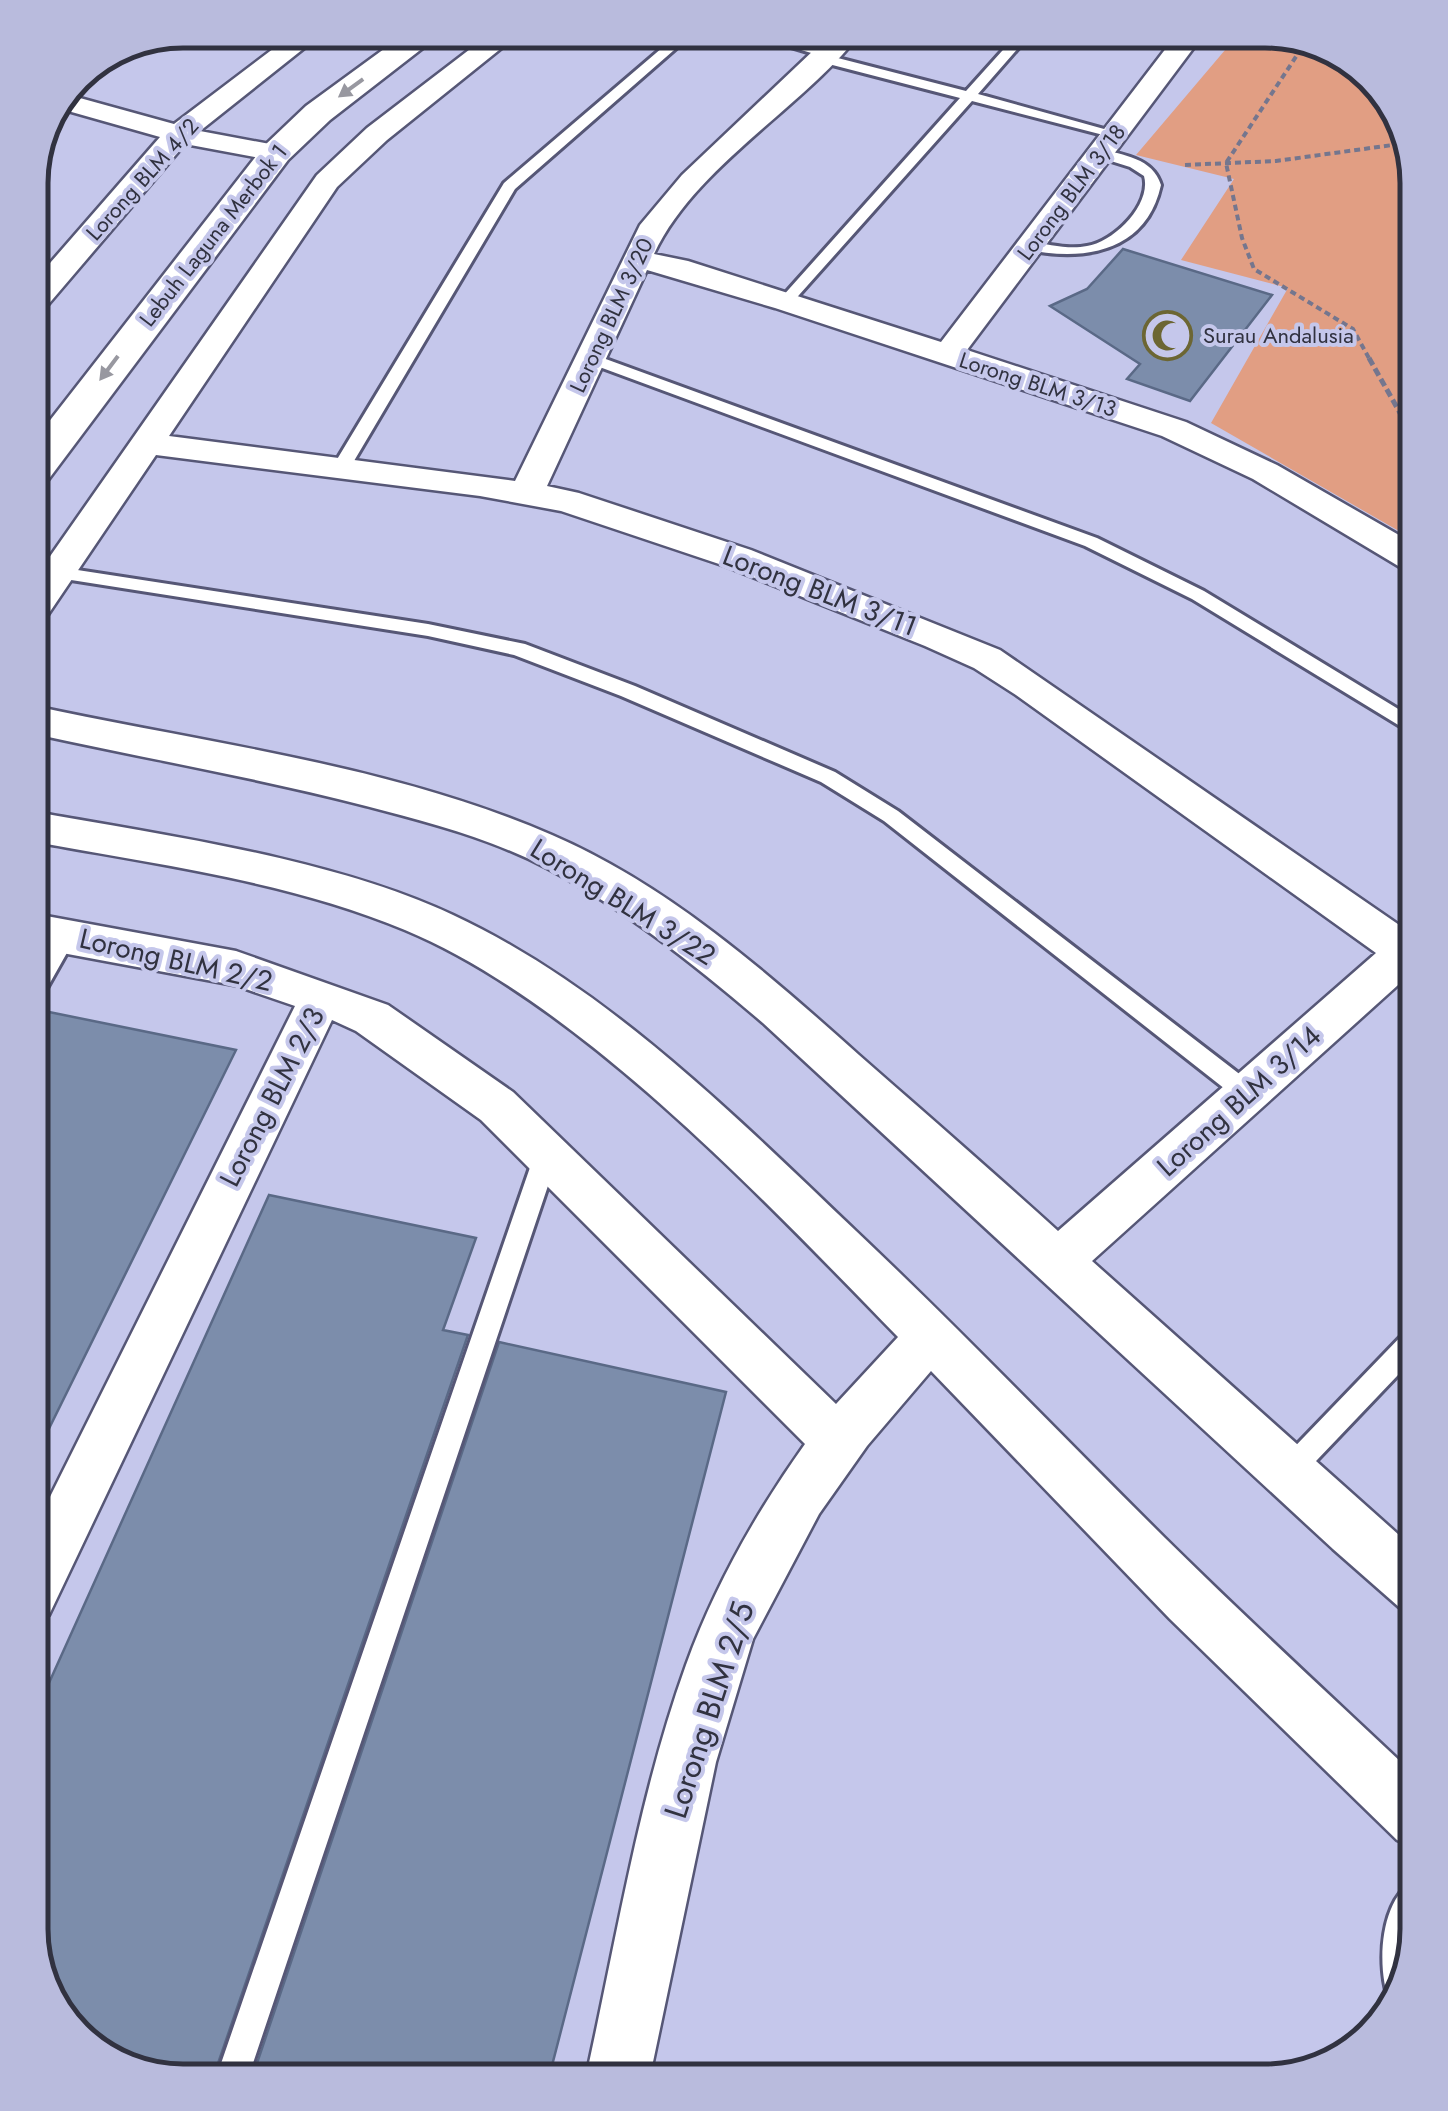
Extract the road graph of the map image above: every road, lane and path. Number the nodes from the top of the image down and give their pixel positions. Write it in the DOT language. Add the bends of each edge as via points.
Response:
graph roads {
  1 [pos="290,48"];
  2 [pos="364,48"];
  3 [pos="405,48"];
  4 [pos="488,48"];
  5 [pos="670,48"];
  6 [pos="800,48"];
  7 [pos="831,48"];
  8 [pos="1012,48"];
  9 [pos="1180,48"];
  10 [pos="1298,52"];
  11 [pos="824,55"];
  12 [pos="967,97"];
  13 [pos="72,104"];
  14 [pos="178,134"];
  15 [pos="1108,143"];
  16 [pos="1395,145"];
  17 [pos="258,150"];
  18 [pos="1226,163"];
  19 [pos="1030,246"];
  20 [pos="636,259"];
  21 [pos="48,285"];
  22 [pos="786,301"];
  23 [pos="948,354"];
  24 [pos="592,359"];
  25 [pos="48,396"];
  26 [pos="1400,413"];
  27 [pos="148,444"];
  28 [pos="48,451"];
  29 [pos="342,466"];
  30 [pos="528,492"];
  31 [pos="1400,551"];
  32 [pos="58,573"];
  33 [pos="48,587"];
  34 [pos="1400,719"];
  35 [pos="48,723"];
  36 [pos="48,829"];
  37 [pos="48,932"];
  38 [pos="1400,938"];
  39 [pos="1400,957"];
  40 [pos="321,997"];
  41 [pos="1247,1093"];
  42 [pos="547,1153"];
  43 [pos="1059,1260"];
  44 [pos="932,1336"];
  45 [pos="1400,1355"];
  46 [pos="838,1441"];
  47 [pos="1286,1474"];
  48 [pos="48,1559"];
  49 [pos="1400,1572"];
  50 [pos="1400,1801"];
  51 [pos="237,2063"];
  52 [pos="622,2063"];
  1 -- 14 [label="street, Lorong BLM 4/2"];
  2 -- 17 [label="street, Lebuh Laguna Merbok 1" via="278,112"];
  3 -- 17 [label="street, Lebuh Laguna Merbok 1, one-way"];
  4 -- 27 [label="street" via="326,181"];
  5 -- 29 [label="lane" via="499,199"];
  6 -- 11 [label="lane"];
  7 -- 11 [label="street, Lorong BLM 3/20"];
  8 -- 12 [label="lane"];
  9 -- 15 [label="street, Lorong BLM 3/18"];
  10 -- 18 [label="path"];
  11 -- 12 [label="lane"];
  11 -- 20 [label="street, Lorong BLM 3/20" via="672,203"];
  12 -- 15 [label="lane"];
  12 -- 22 [label="lane"];
  13 -- 14 [label="street"];
  14 -- 17 [label="street"];
  14 -- 21 [label="street, Lorong BLM 4/2"];
  15 -- 19 [label="street, Lorong BLM 3/18"];
  15 -- 19 [label="lane" via="1152,176 1146,205 1125,232 1098,250"];
  16 -- 18 [label="path"];
  17 -- 25 [label="street, Lebuh Laguna Merbok 1"];
  17 -- 28 [label="street, Lebuh Laguna Merbok 1, one-way" via="170,286"];
  18 -- 26 [label="path" via="1254,269 1352,329"];
  19 -- 23 [label="street, Lorong BLM 3/18"];
  20 -- 22 [label="street, Lorong BLM 3/13"];
  20 -- 24 [label="street, Lorong BLM 3/20"];
  22 -- 23 [label="street, Lorong BLM 3/13"];
  23 -- 31 [label="street, Lorong BLM 3/13" via="1187,434"];
  24 -- 30 [label="street, Lorong BLM 3/20"];
  24 -- 34 [label="lane" via="1090,542 1198,595"];
  27 -- 29 [label="street, Lorong BLM 3/11"];
  27 -- 32 [label="street"];
  29 -- 30 [label="street, Lorong BLM 3/11"];
  30 -- 38 [label="street, Lorong BLM 3/11" via="738,558 987,659"];
  32 -- 33 [label="street"];
  32 -- 41 [label="lane" via="518,649 828,777 891,816"];
  35 -- 43 [label="street, Lorong BLM 3/22" via="320,779 456,815 562,857 737,973"];
  36 -- 44 [label="street" via="251,868 377,903 444,930 595,1026 702,1117"];
  37 -- 40 [label="street, Lorong BLM 2/2" via="236,968"];
  39 -- 41 [label="street, Lorong BLM 3/14"];
  40 -- 42 [label="street, Lorong BLM 2/3" via="372,1018 443,1065"];
  40 -- 48 [label="street, Lorong BLM 2/3"];
  41 -- 43 [label="street, Lorong BLM 3/14"];
  42 -- 46 [label="street, Lorong BLM 2/3"];
  42 -- 51 [label="lane"];
  43 -- 47 [label="street, Lorong BLM 3/22"];
  44 -- 46 [label="street, Lorong BLM 2/5"];
  44 -- 50 [label="street" via="1188,1599"];
  45 -- 47 [label="lane"];
  46 -- 52 [label="street, Lorong BLM 2/5" via="788,1511 738,1606 709,1689 686,1763"];
  47 -- 49 [label="street, Lorong BLM 3/22"];
}
